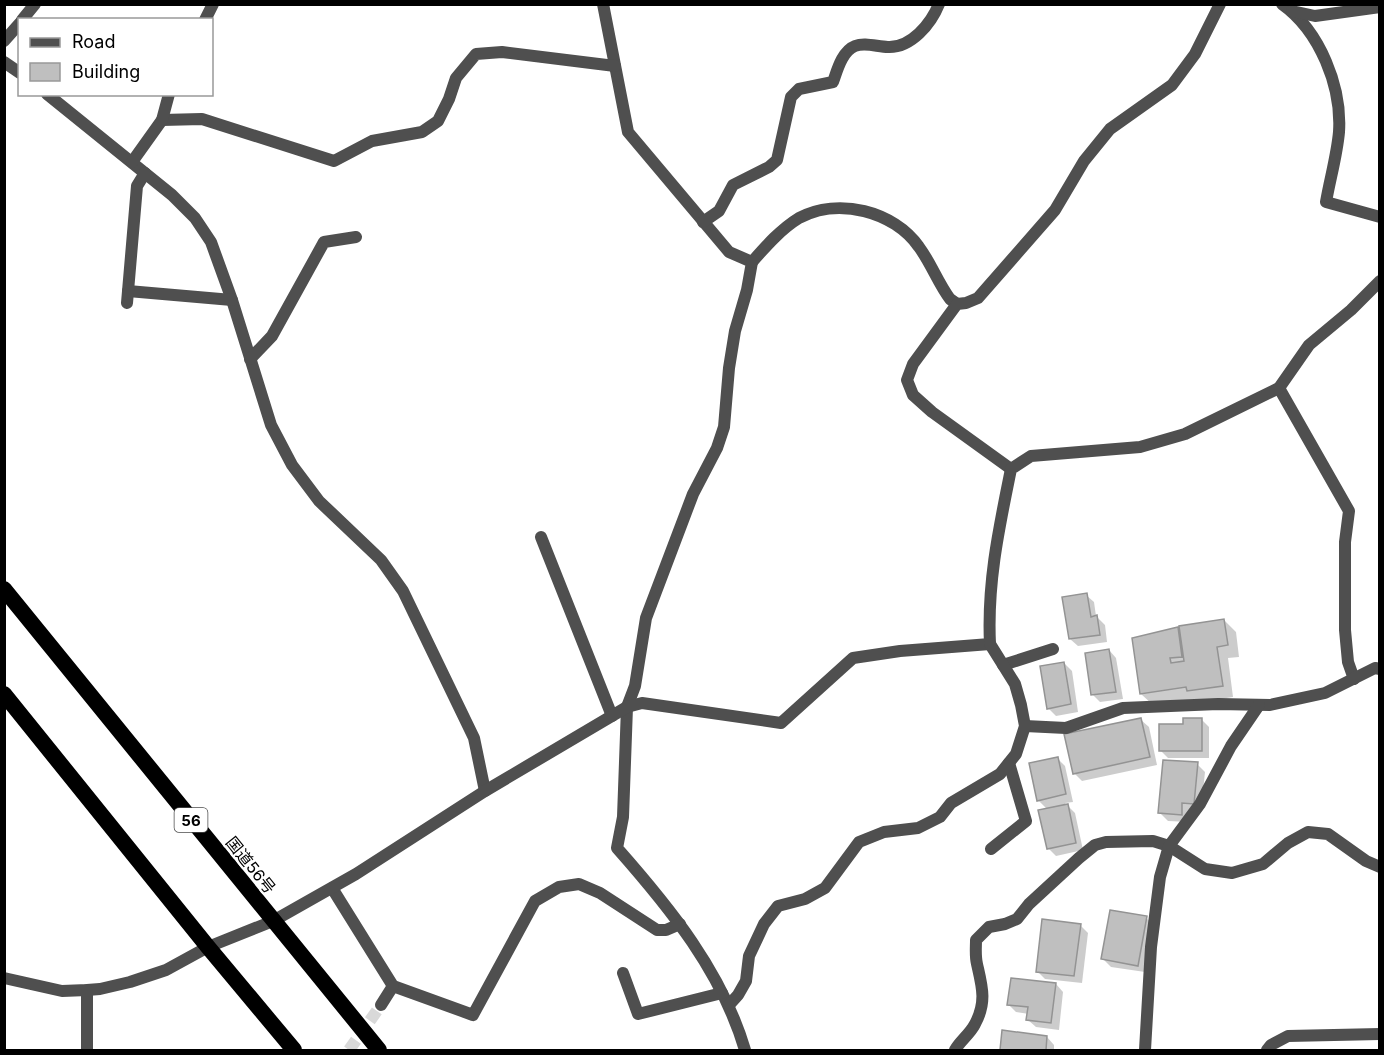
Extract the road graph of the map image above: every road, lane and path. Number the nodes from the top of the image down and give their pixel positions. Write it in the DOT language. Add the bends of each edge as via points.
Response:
graph roads {
  1 [pos="34,4"];
  2 [pos="213,4"];
  3 [pos="603,4"];
  4 [pos="939,4"];
  5 [pos="1220,4"];
  6 [pos="1380,7"];
  7 [pos="1287,8"];
  8 [pos="23,18"];
  9 [pos="206,18"];
  10 [pos="18,25"];
  11 [pos="4,41"];
  12 [pos="4,62"];
  13 [pos="615,66"];
  14 [pos="18,72"];
  15 [pos="50,96"];
  16 [pos="168,96"];
  17 [pos="162,120"];
  18 [pos="132,162"];
  19 [pos="145,173"];
  20 [pos="1380,218"];
  21 [pos="704,222"];
  22 [pos="356,237"];
  23 [pos="752,262"];
  24 [pos="1379,284"];
  25 [pos="232,300"];
  26 [pos="957,304"];
  27 [pos="250,359"];
  28 [pos="1279,388"];
  29 [pos="1011,469"];
  30 [pos="541,537"];
  31 [pos="4,589"];
  32 [pos="990,644"];
  33 [pos="1053,649"];
  34 [pos="1003,665"];
  35 [pos="1380,669"];
  36 [pos="1354,679"];
  37 [pos="4,694"];
  38 [pos="1258,705"];
  39 [pos="627,707"];
  40 [pos="612,716"];
  41 [pos="1025,726"];
  42 [pos="1009,763"];
  43 [pos="485,791"];
  44 [pos="1169,846"];
  45 [pos="991,849"];
  46 [pos="1380,867"];
  47 [pos="332,888"];
  48 [pos="273,921"];
  49 [pos="680,924"];
  50 [pos="207,947"];
  51 [pos="623,973"];
  52 [pos="4,978"];
  53 [pos="393,986"];
  54 [pos="87,990"];
  55 [pos="722,993"];
  56 [pos="381,1005"];
  57 [pos="729,1005"];
  58 [pos="1380,1034"];
  59 [pos="87,1049"];
  60 [pos="294,1050"];
  61 [pos="379,1050"];
  62 [pos="746,1050"];
  63 [pos="955,1050"];
  64 [pos="1145,1050"];
  65 [pos="1267,1050"];
  1 -- 8 [label="street"];
  2 -- 9 [label="street"];
  3 -- 13 [label="street"];
  4 -- 21 [label="street" via="936,13 905,45 854,46 844,55 833,82 799,88 791,97 777,160 733,185 719,211"];
  5 -- 26 [label="street" via="1195,54 1172,85 1110,129 1084,161 1055,210 978,298"];
  6 -- 7 [label="street" via="1314,16"];
  7 -- 20 [label="street" via="1315,39 1339,106 1339,133 1326,202"];
  10 -- 11 [label="street"];
  12 -- 14 [label="street"];
  13 -- 17 [label="street" via="502,52 476,54 456,78 438,121 422,132 372,141 334,161 202,119"];
  13 -- 21 [label="street" via="628,132"];
  15 -- 18 [label="street"];
  16 -- 17 [label="street"];
  17 -- 18 [label="street"];
  18 -- 19 [label="street"];
  19 -- 25 [label="street" via="195,218 211,242"];
  19 -- 25 [label="street" via="137,186 127,297"];
  21 -- 23 [label="street" via="729,252"];
  22 -- 27 [label="street" via="324,242 272,336"];
  23 -- 26 [label="street" via="773,238 800,218 831,208 853,208 881,217 903,230 920,247 950,299"];
  23 -- 39 [label="street" via="735,331 724,427 693,494 646,618 635,686"];
  24 -- 28 [label="street" via="1309,345"];
  25 -- 27 [label="street"];
  26 -- 29 [label="street" via="913,364 907,380 913,395 932,412"];
  27 -- 43 [label="street" via="272,426 292,465 319,501 381,560 403,591 474,738"];
  28 -- 29 [label="street" via="1185,434 1140,447 1031,456"];
  28 -- 36 [label="street" via="1349,511 1345,630"];
  29 -- 32 [label="street" via="992,568"];
  30 -- 40 [label="street"];
  31 -- 48 [label="highway, 国道56号 / 56"];
  32 -- 34 [label="street"];
  32 -- 39 [label="street" via="853,658 781,723 642,703"];
  33 -- 34 [label="street"];
  34 -- 41 [label="street" via="1015,684"];
  35 -- 36 [label="street"];
  36 -- 38 [label="street" via="1325,693"];
  37 -- 50 [label="highway"];
  38 -- 41 [label="street" via="1123,708 1066,729"];
  38 -- 44 [label="street" via="1200,804"];
  39 -- 40 [label="street"];
  39 -- 49 [label="street" via="624,818 617,848"];
  40 -- 43 [label="street"];
  41 -- 42 [label="street"];
  42 -- 45 [label="street" via="1026,821"];
  42 -- 57 [label="street" via="1000,774 951,803 940,817 918,828 884,832 860,842 825,888 805,899 778,906 764,924 749,956 746,981"];
  43 -- 47 [label="street"];
  44 -- 46 [label="street" via="1204,869 1232,873 1263,864 1308,832 1328,834"];
  44 -- 63 [label="street" via="1153,842 1095,845 1048,885 1017,919 989,927 975,940 983,1001 975,1025"];
  44 -- 64 [label="street" via="1154,924"];
  47 -- 48 [label="street"];
  47 -- 53 [label="street"];
  48 -- 50 [label="street"];
  48 -- 61 [label="highway, 国道56号 / 56"];
  49 -- 53 [label="street" via="657,930 600,893 579,884 559,887 536,901 473,1015"];
  49 -- 55 [label="street"];
  50 -- 54 [label="street" via="166,970"];
  50 -- 60 [label="highway"];
  51 -- 55 [label="street" via="638,1014"];
  52 -- 54 [label="street" via="62,991"];
  53 -- 56 [label="street"];
  54 -- 59 [label="street"];
  55 -- 57 [label="street"];
  57 -- 62 [label="street"];
  58 -- 65 [label="street" via="1288,1035"];
}
